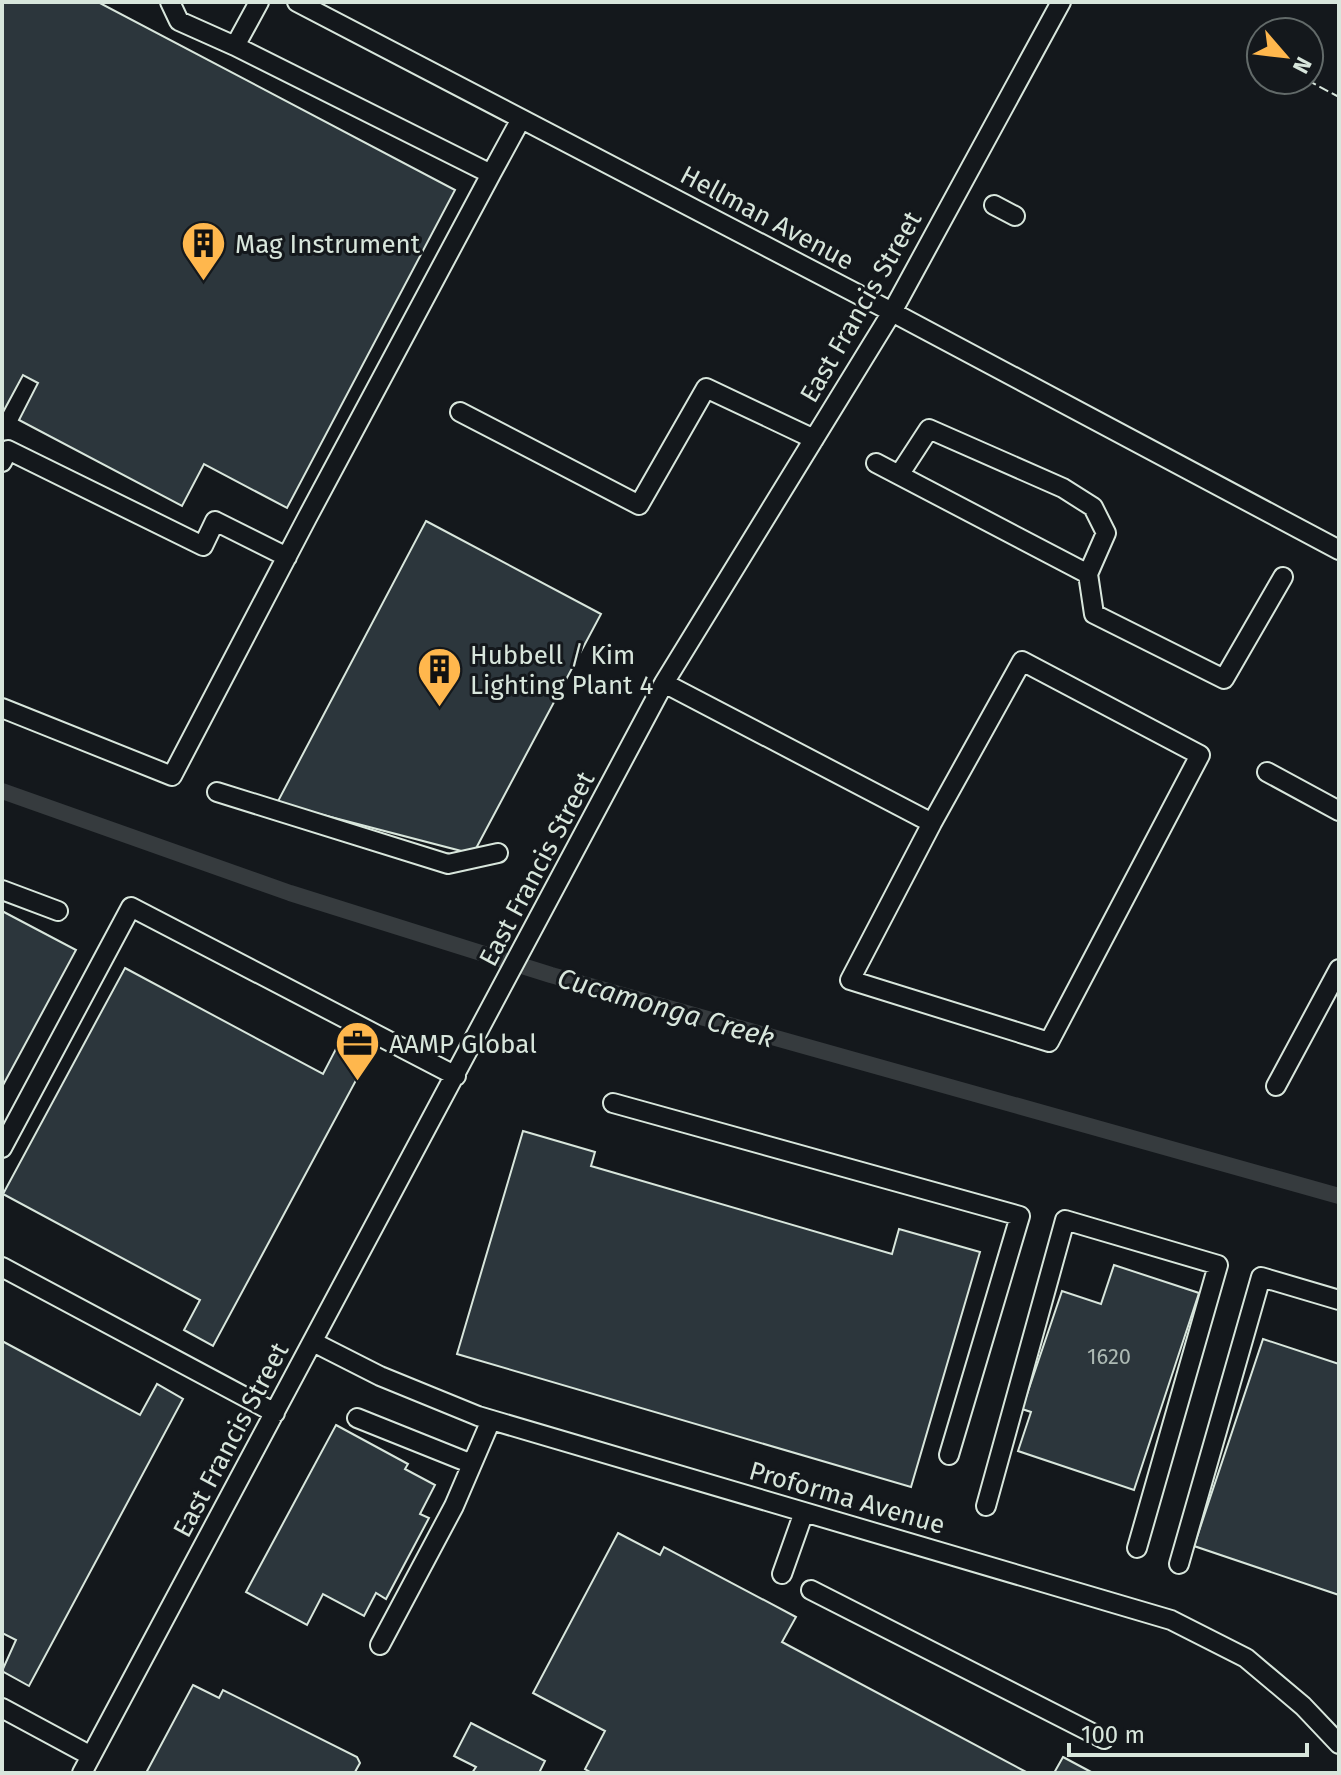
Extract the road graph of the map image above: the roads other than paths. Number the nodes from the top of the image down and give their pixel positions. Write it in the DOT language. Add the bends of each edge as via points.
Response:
graph roads {
  1 [pos="170,2"];
  2 [pos="259,2"];
  3 [pos="297,2"];
  4 [pos="1061,2"];
  5 [pos="235,46"];
  6 [pos="521,119"];
  7 [pos="491,174"];
  8 [pos="994,205"];
  9 [pos="1015,216"];
  10 [pos="892,312"];
  11 [pos="460,412"];
  12 [pos="814,439"];
  13 [pos="2,462"];
  14 [pos="876,463"];
  15 [pos="899,475"];
  16 [pos="1339,550"];
  17 [pos="287,557"];
  18 [pos="1088,574"];
  19 [pos="1283,577"];
  20 [pos="664,683"];
  21 [pos="2,708"];
  22 [pos="1267,772"];
  23 [pos="217,792"];
  24 [pos="1339,811"];
  25 [pos="932,823"];
  26 [pos="498,853"];
  27 [pos="2,890"];
  28 [pos="58,911"];
  29 [pos="1339,969"];
  30 [pos="456,1076"];
  31 [pos="1276,1086"];
  32 [pos="613,1103"];
  33 [pos="2,1148"];
  34 [pos="2,1267"];
  35 [pos="1339,1300"];
  36 [pos="313,1342"];
  37 [pos="275,1413"];
  38 [pos="357,1418"];
  39 [pos="491,1420"];
  40 [pos="949,1455"];
  41 [pos="472,1464"];
  42 [pos="986,1506"];
  43 [pos="804,1512"];
  44 [pos="1137,1548"];
  45 [pos="1179,1564"];
  46 [pos="782,1574"];
  47 [pos="811,1590"];
  48 [pos="380,1645"];
  49 [pos="2,1708"];
  50 [pos="1104,1739"];
  51 [pos="1339,1744"];
  52 [pos="86,1765"];
  1 -- 5 [label="street" via="179,21"];
  2 -- 5 [label="street"];
  3 -- 6 [label="street, Hellman Avenue"];
  4 -- 10 [label="street, East Francis Street"];
  5 -- 7 [label="street"];
  6 -- 7 [label="street"];
  6 -- 10 [label="street, Hellman Avenue"];
  7 -- 17 [label="street"];
  8 -- 9 [label="street"];
  10 -- 12 [label="street, East Francis Street"];
  10 -- 16 [label="street, Hellman Avenue"];
  11 -- 12 [label="street" via="639,505 706,388"];
  12 -- 20 [label="street, East Francis Street"];
  13 -- 17 [label="street" via="8,450 203,546 215,521"];
  14 -- 15 [label="street"];
  15 -- 18 [label="street"];
  15 -- 18 [label="street" via="929,429 1063,488 1093,507 1106,533"];
  17 -- 21 [label="street" via="172,776"];
  18 -- 19 [label="street" via="1094,614 1224,679"];
  20 -- 25 [label="street"];
  20 -- 30 [label="street, East Francis Street"];
  22 -- 24 [label="street"];
  23 -- 26 [label="street" via="448,864"];
  25 -- 25 [label="street" via="850,980 1049,1042 1200,755 1022,661"];
  27 -- 28 [label="street"];
  29 -- 31 [label="street"];
  30 -- 33 [label="street" via="131,907"];
  30 -- 36 [label="street, East Francis Street"];
  32 -- 40 [label="street" via="1020,1216"];
  34 -- 37 [label="street"];
  35 -- 45 [label="street" via="1261,1277"];
  36 -- 37 [label="street, East Francis Street"];
  36 -- 39 [label="street, Proforma Avenue" via="380,1376"];
  37 -- 52 [label="street, East Francis Street"];
  38 -- 41 [label="street"];
  39 -- 41 [label="street"];
  39 -- 43 [label="street, Proforma Avenue"];
  41 -- 48 [label="street"];
  42 -- 44 [label="street" via="1065,1220 1218,1265"];
  43 -- 46 [label="street"];
  43 -- 51 [label="street, Proforma Avenue" via="1171,1620 1246,1658"];
  47 -- 50 [label="street"];
  49 -- 52 [label="street"];
}
